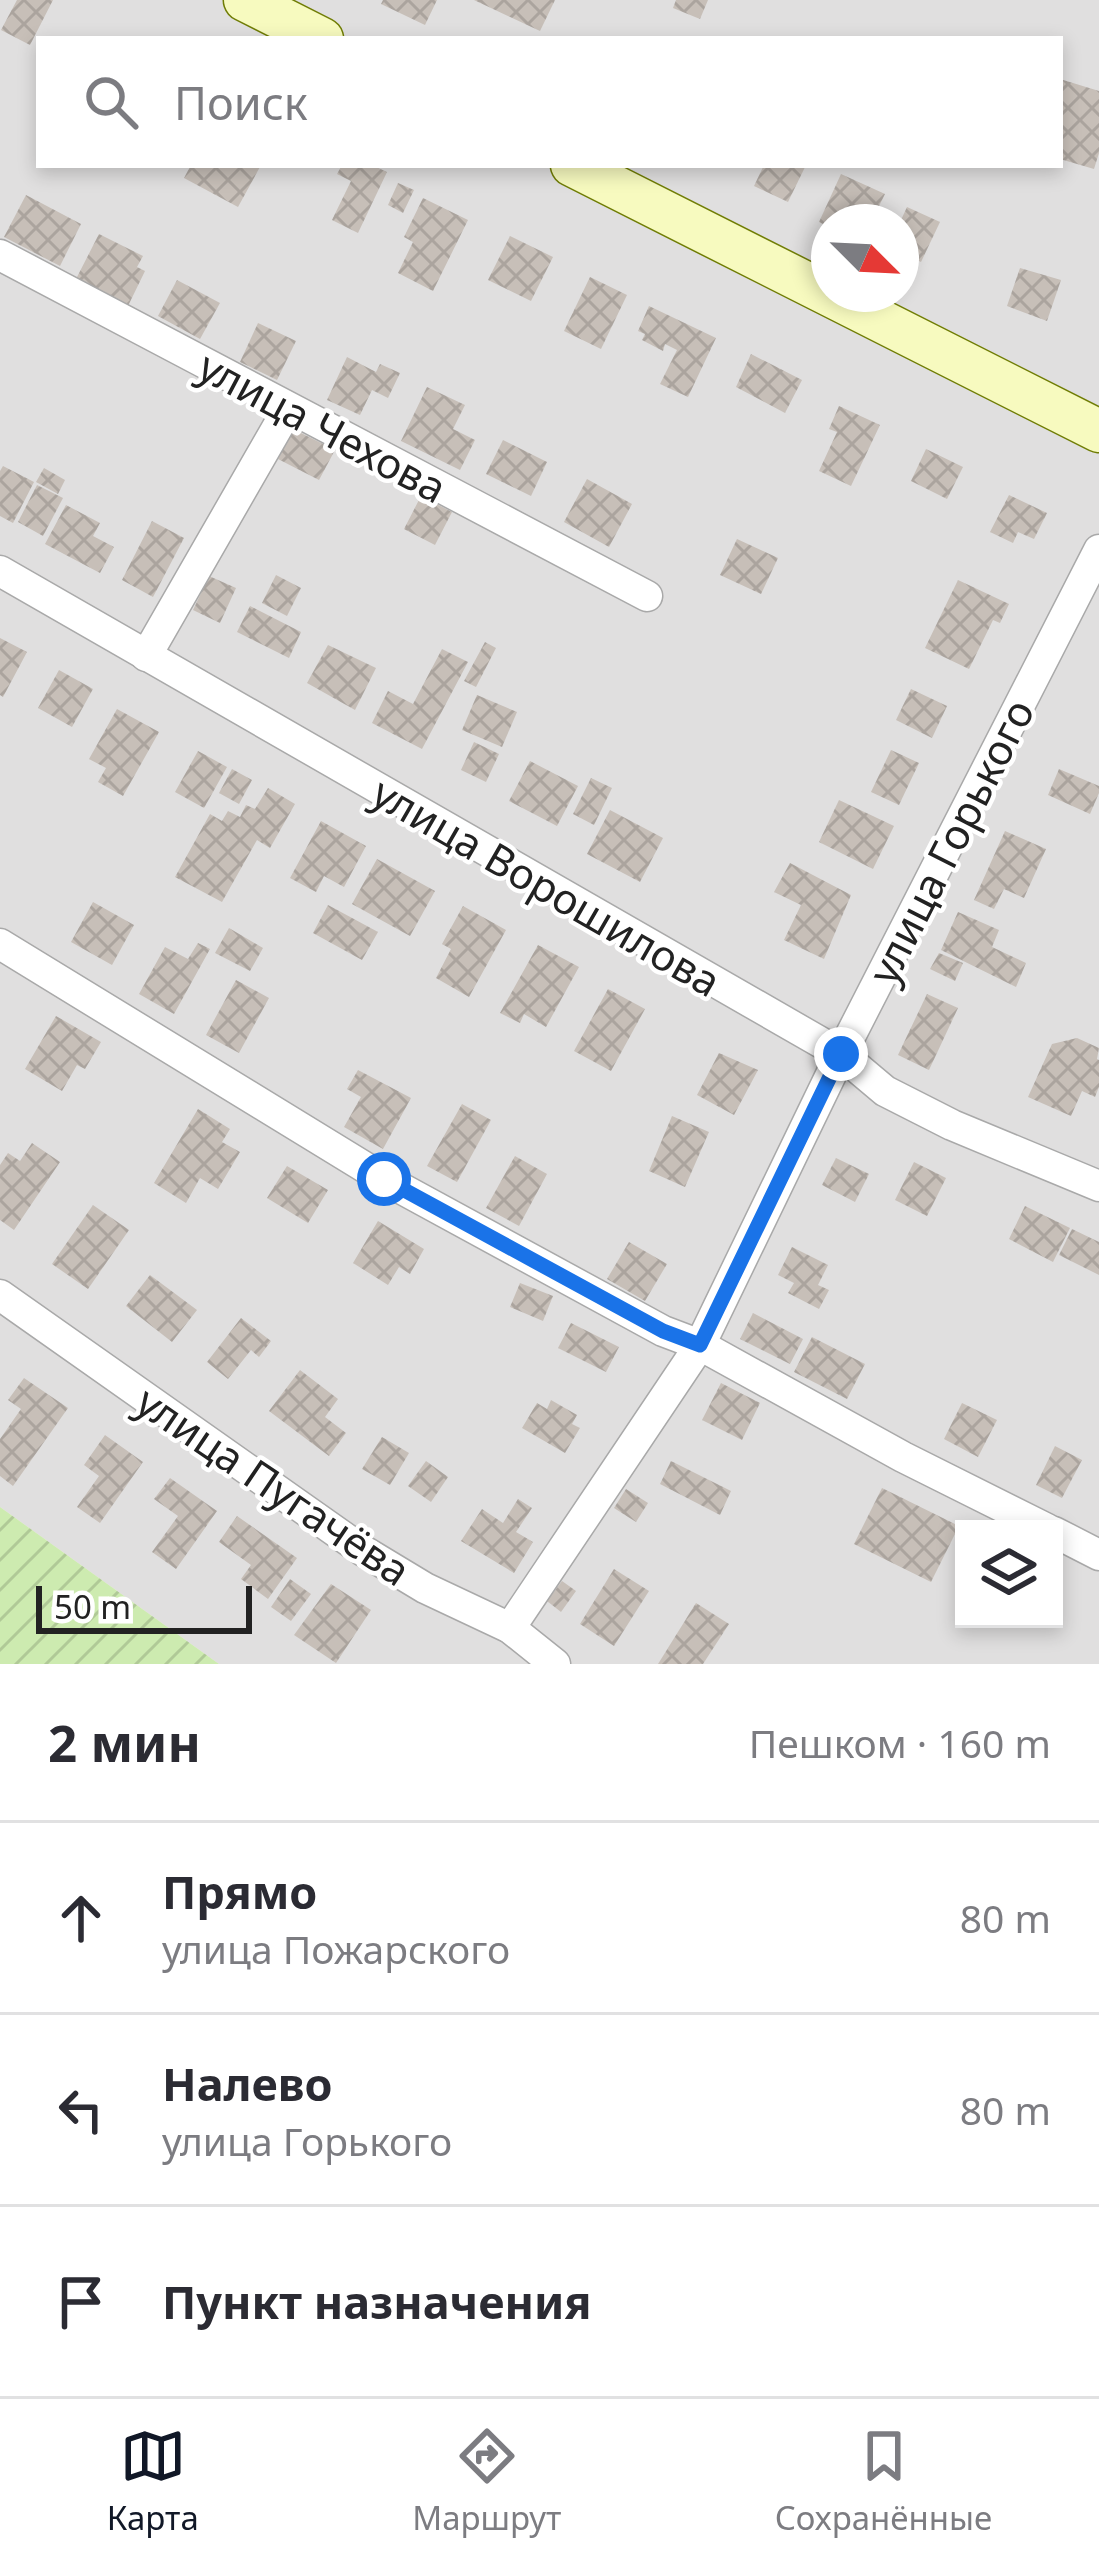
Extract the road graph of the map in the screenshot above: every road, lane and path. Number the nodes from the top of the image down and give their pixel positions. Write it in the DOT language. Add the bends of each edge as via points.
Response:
graph roads {
  1 [pos="245,0"];
  2 [pos="316,36"];
  3 [pos="578,168"];
  4 [pos="0,255"];
  5 [pos="288,409"];
  6 [pos="1099,431"];
  7 [pos="1099,550"];
  8 [pos="0,572"];
  9 [pos="647,596"];
  10 [pos="146,656"];
  11 [pos="0,944"];
  12 [pos="841,1054"];
  13 [pos="1099,1186"];
  14 [pos="0,1294"];
  15 [pos="700,1345"];
  16 [pos="1029,1520"];
  17 [pos="1063,1537"];
  18 [pos="1099,1555"];
  19 [pos="510,1628"];
  20 [pos="555,1664"];
  1 -- 2 [label="street"];
  3 -- 6 [label="street"];
  4 -- 5 [label="street, улица Чехова"];
  5 -- 9 [label="street, улица Чехова"];
  5 -- 10 [label="street"];
  7 -- 12 [label="street, улица Горького"];
  8 -- 10 [label="street, улица Ворошилова"];
  10 -- 12 [label="street, улица Ворошилова"];
  11 -- 15 [label="street" via="384,1179"];
  12 -- 13 [label="street, улица Ворошилова" via="886,1091 952,1125"];
  12 -- 15 [label="street, улица Горького"];
  14 -- 19 [label="street, улица Пугачёва" via="362,1550"];
  15 -- 16 [label="street"];
  15 -- 19 [label="street, улица Горького"];
  17 -- 18 [label="street"];
  19 -- 20 [label="street, улица Пугачёва"];
}
